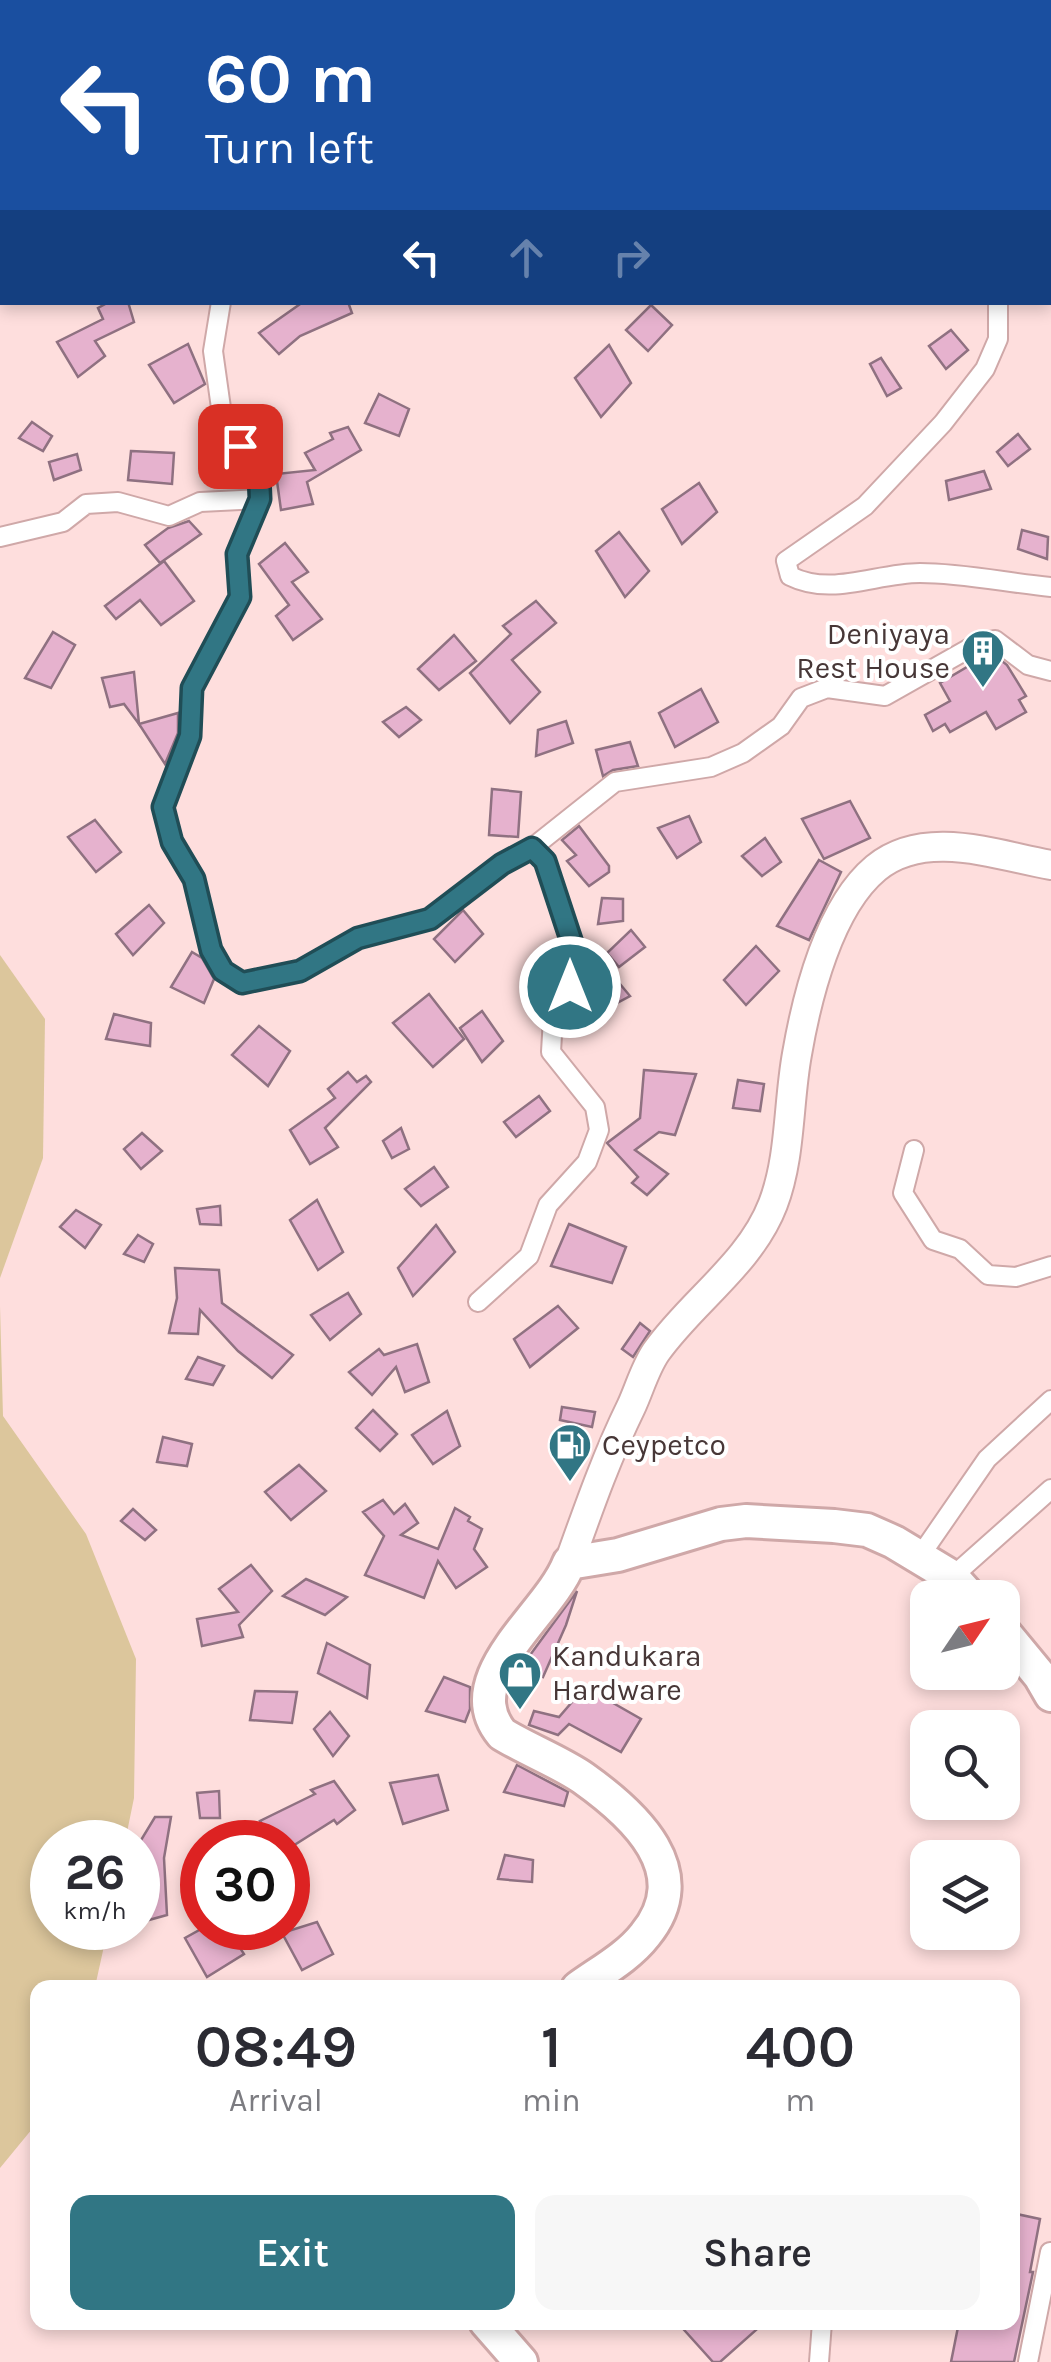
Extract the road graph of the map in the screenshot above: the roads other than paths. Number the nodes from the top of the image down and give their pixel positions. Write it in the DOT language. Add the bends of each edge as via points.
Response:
graph roads {
  1 [pos="222,305"];
  2 [pos="998,305"];
  3 [pos="260,499"];
  4 [pos="0,537"];
  5 [pos="1051,587"];
  6 [pos="1051,671"];
  7 [pos="532,848"];
  8 [pos="1051,865"];
  9 [pos="914,1150"];
  10 [pos="1051,1266"];
  11 [pos="478,1302"];
  12 [pos="1051,1400"];
  13 [pos="1051,1489"];
  14 [pos="920,1556"];
  15 [pos="569,1562"];
  16 [pos="952,1580"];
  17 [pos="967,1580"];
  18 [pos="1020,1652"];
  19 [pos="1051,1695"];
  20 [pos="589,1980"];
  21 [pos="1050,2252"];
  22 [pos="493,2330"];
  23 [pos="821,2330"];
  24 [pos="521,2362"];
  25 [pos="818,2362"];
  26 [pos="1028,2362"];
  1 -- 3 [label="street" via="214,351 222,415 259,476"];
  2 -- 5 [label="street" via="998,339 943,423 865,506 786,561 790,576 804,583 919,573"];
  3 -- 4 [label="street" via="200,502 169,516 118,502 86,504 63,522"];
  3 -- 7 [label="street" via="237,554 240,597 192,688 190,736 163,807 223,971 242,983 300,971 358,938 430,919"];
  6 -- 7 [label="street" via="1028,665 994,640 884,696 826,688 801,698 781,726 743,753 711,766 615,782"];
  7 -- 11 [label="street" via="545,861 575,952 570,987 554,1018 551,1052 595,1107 599,1130 587,1162 548,1205 528,1256"];
  8 -- 15 [label="main road" via="919,847 895,854 857,889 830,934 811,996 774,1202 761,1230 654,1354"];
  9 -- 10 [label="street" via="903,1193 933,1240 960,1249 988,1275 1016,1277"];
  12 -- 14 [label="street" via="986,1459"];
  13 -- 17 [label="street"];
  14 -- 15 [label="highway" via="867,1530 746,1521"];
  14 -- 16 [label="highway"];
  15 -- 20 [label="highway" via="562,1582 515,1639 487,1696 502,1734 581,1776 647,1836 661,1861 664,1902 644,1938"];
  18 -- 19 [label="highway"];
  21 -- 26 [label="street"];
  22 -- 24 [label="highway"];
  23 -- 25 [label="street"];
}
